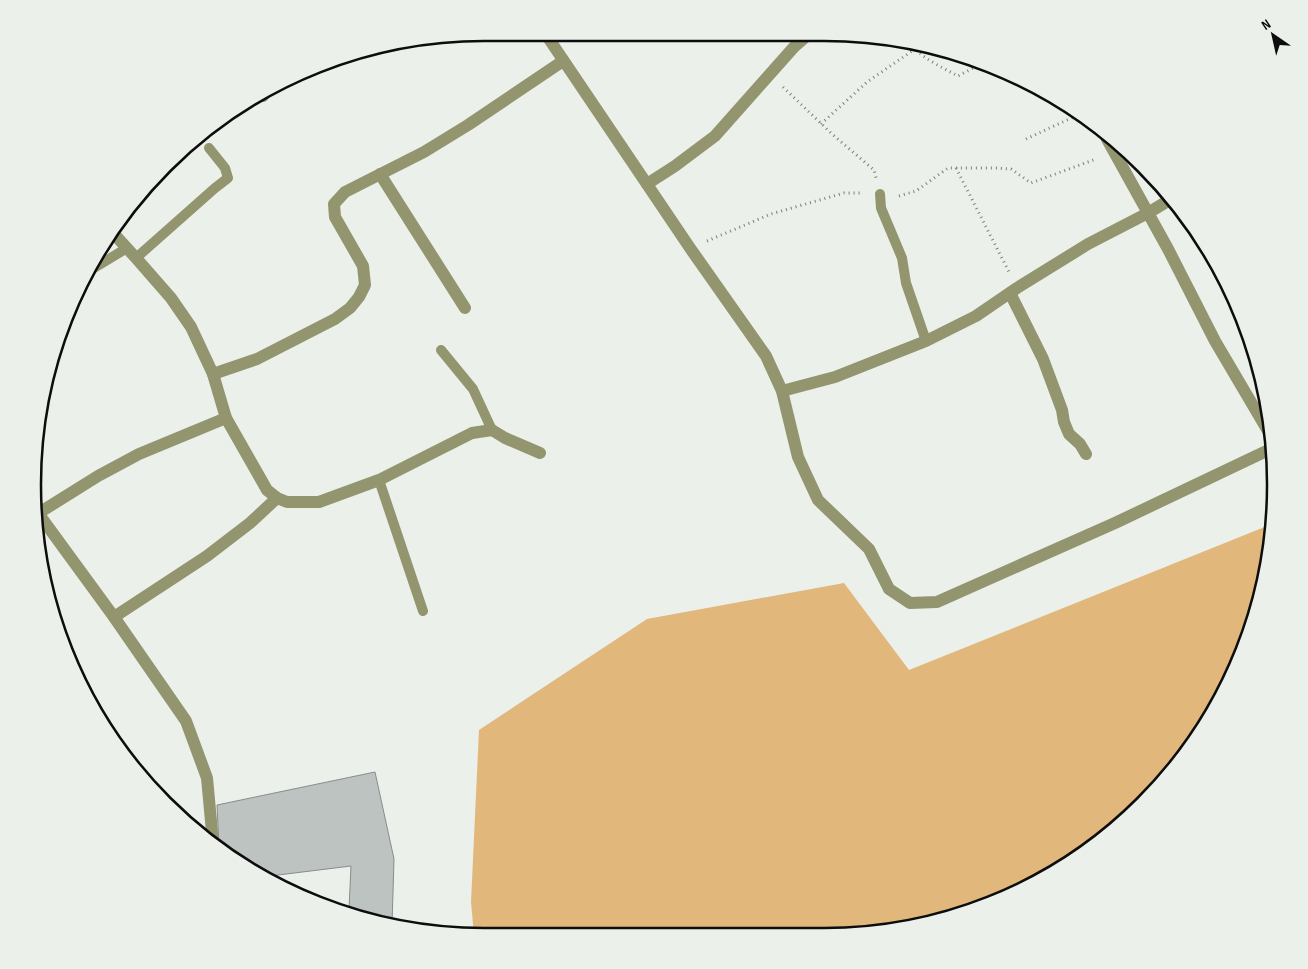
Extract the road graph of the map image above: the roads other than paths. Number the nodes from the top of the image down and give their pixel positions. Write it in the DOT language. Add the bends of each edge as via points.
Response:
graph roads {
  1 [pos="550,41"];
  2 [pos="801,41"];
  3 [pos="563,61"];
  4 [pos="1111,147"];
  5 [pos="209,148"];
  6 [pos="380,174"];
  7 [pos="646,184"];
  8 [pos="880,194"];
  9 [pos="1165,203"];
  10 [pos="1148,213"];
  11 [pos="117,237"];
  12 [pos="127,248"];
  13 [pos="136,258"];
  14 [pos="100,264"];
  15 [pos="1014,291"];
  16 [pos="465,308"];
  17 [pos="926,341"];
  18 [pos="441,350"];
  19 [pos="213,374"];
  20 [pos="782,391"];
  21 [pos="226,418"];
  22 [pos="1262,421"];
  23 [pos="492,430"];
  24 [pos="1266,452"];
  25 [pos="540,453"];
  26 [pos="1086,454"];
  27 [pos="379,480"];
  28 [pos="277,498"];
  29 [pos="42,510"];
  30 [pos="43,523"];
  31 [pos="423,611"];
  32 [pos="114,617"];
  33 [pos="212,834"];
  1 -- 3 [label="street"];
  2 -- 7 [label="street" via="715,136"];
  3 -- 6 [label="street" via="468,125"];
  3 -- 7 [label="street"];
  4 -- 10 [label="street"];
  5 -- 13 [label="lane" via="225,168 228,178"];
  6 -- 16 [label="street"];
  6 -- 19 [label="street" via="345,192 334,204 335,217 363,266 365,285 350,308 257,359"];
  7 -- 20 [label="street" via="766,356"];
  8 -- 17 [label="lane" via="881,208 902,258 906,283"];
  9 -- 10 [label="street"];
  10 -- 15 [label="street" via="1088,244"];
  10 -- 22 [label="street" via="1215,341"];
  11 -- 12 [label="street"];
  12 -- 13 [label="street"];
  12 -- 14 [label="lane"];
  13 -- 19 [label="street" via="191,327"];
  15 -- 17 [label="street" via="976,316"];
  15 -- 26 [label="street" via="1064,422"];
  17 -- 20 [label="street" via="835,377"];
  18 -- 23 [label="lane" via="473,389"];
  19 -- 21 [label="street"];
  20 -- 24 [label="street" via="798,457 818,500 869,549 889,589 910,603 937,602"];
  21 -- 28 [label="street" via="267,490"];
  21 -- 29 [label="street" via="139,454"];
  23 -- 25 [label="street"];
  23 -- 27 [label="street" via="472,433"];
  27 -- 28 [label="street" via="319,502 287,502"];
  27 -- 31 [label="lane"];
  28 -- 32 [label="street" via="207,556"];
  30 -- 32 [label="street"];
  32 -- 33 [label="street" via="186,721 207,778"];
}
